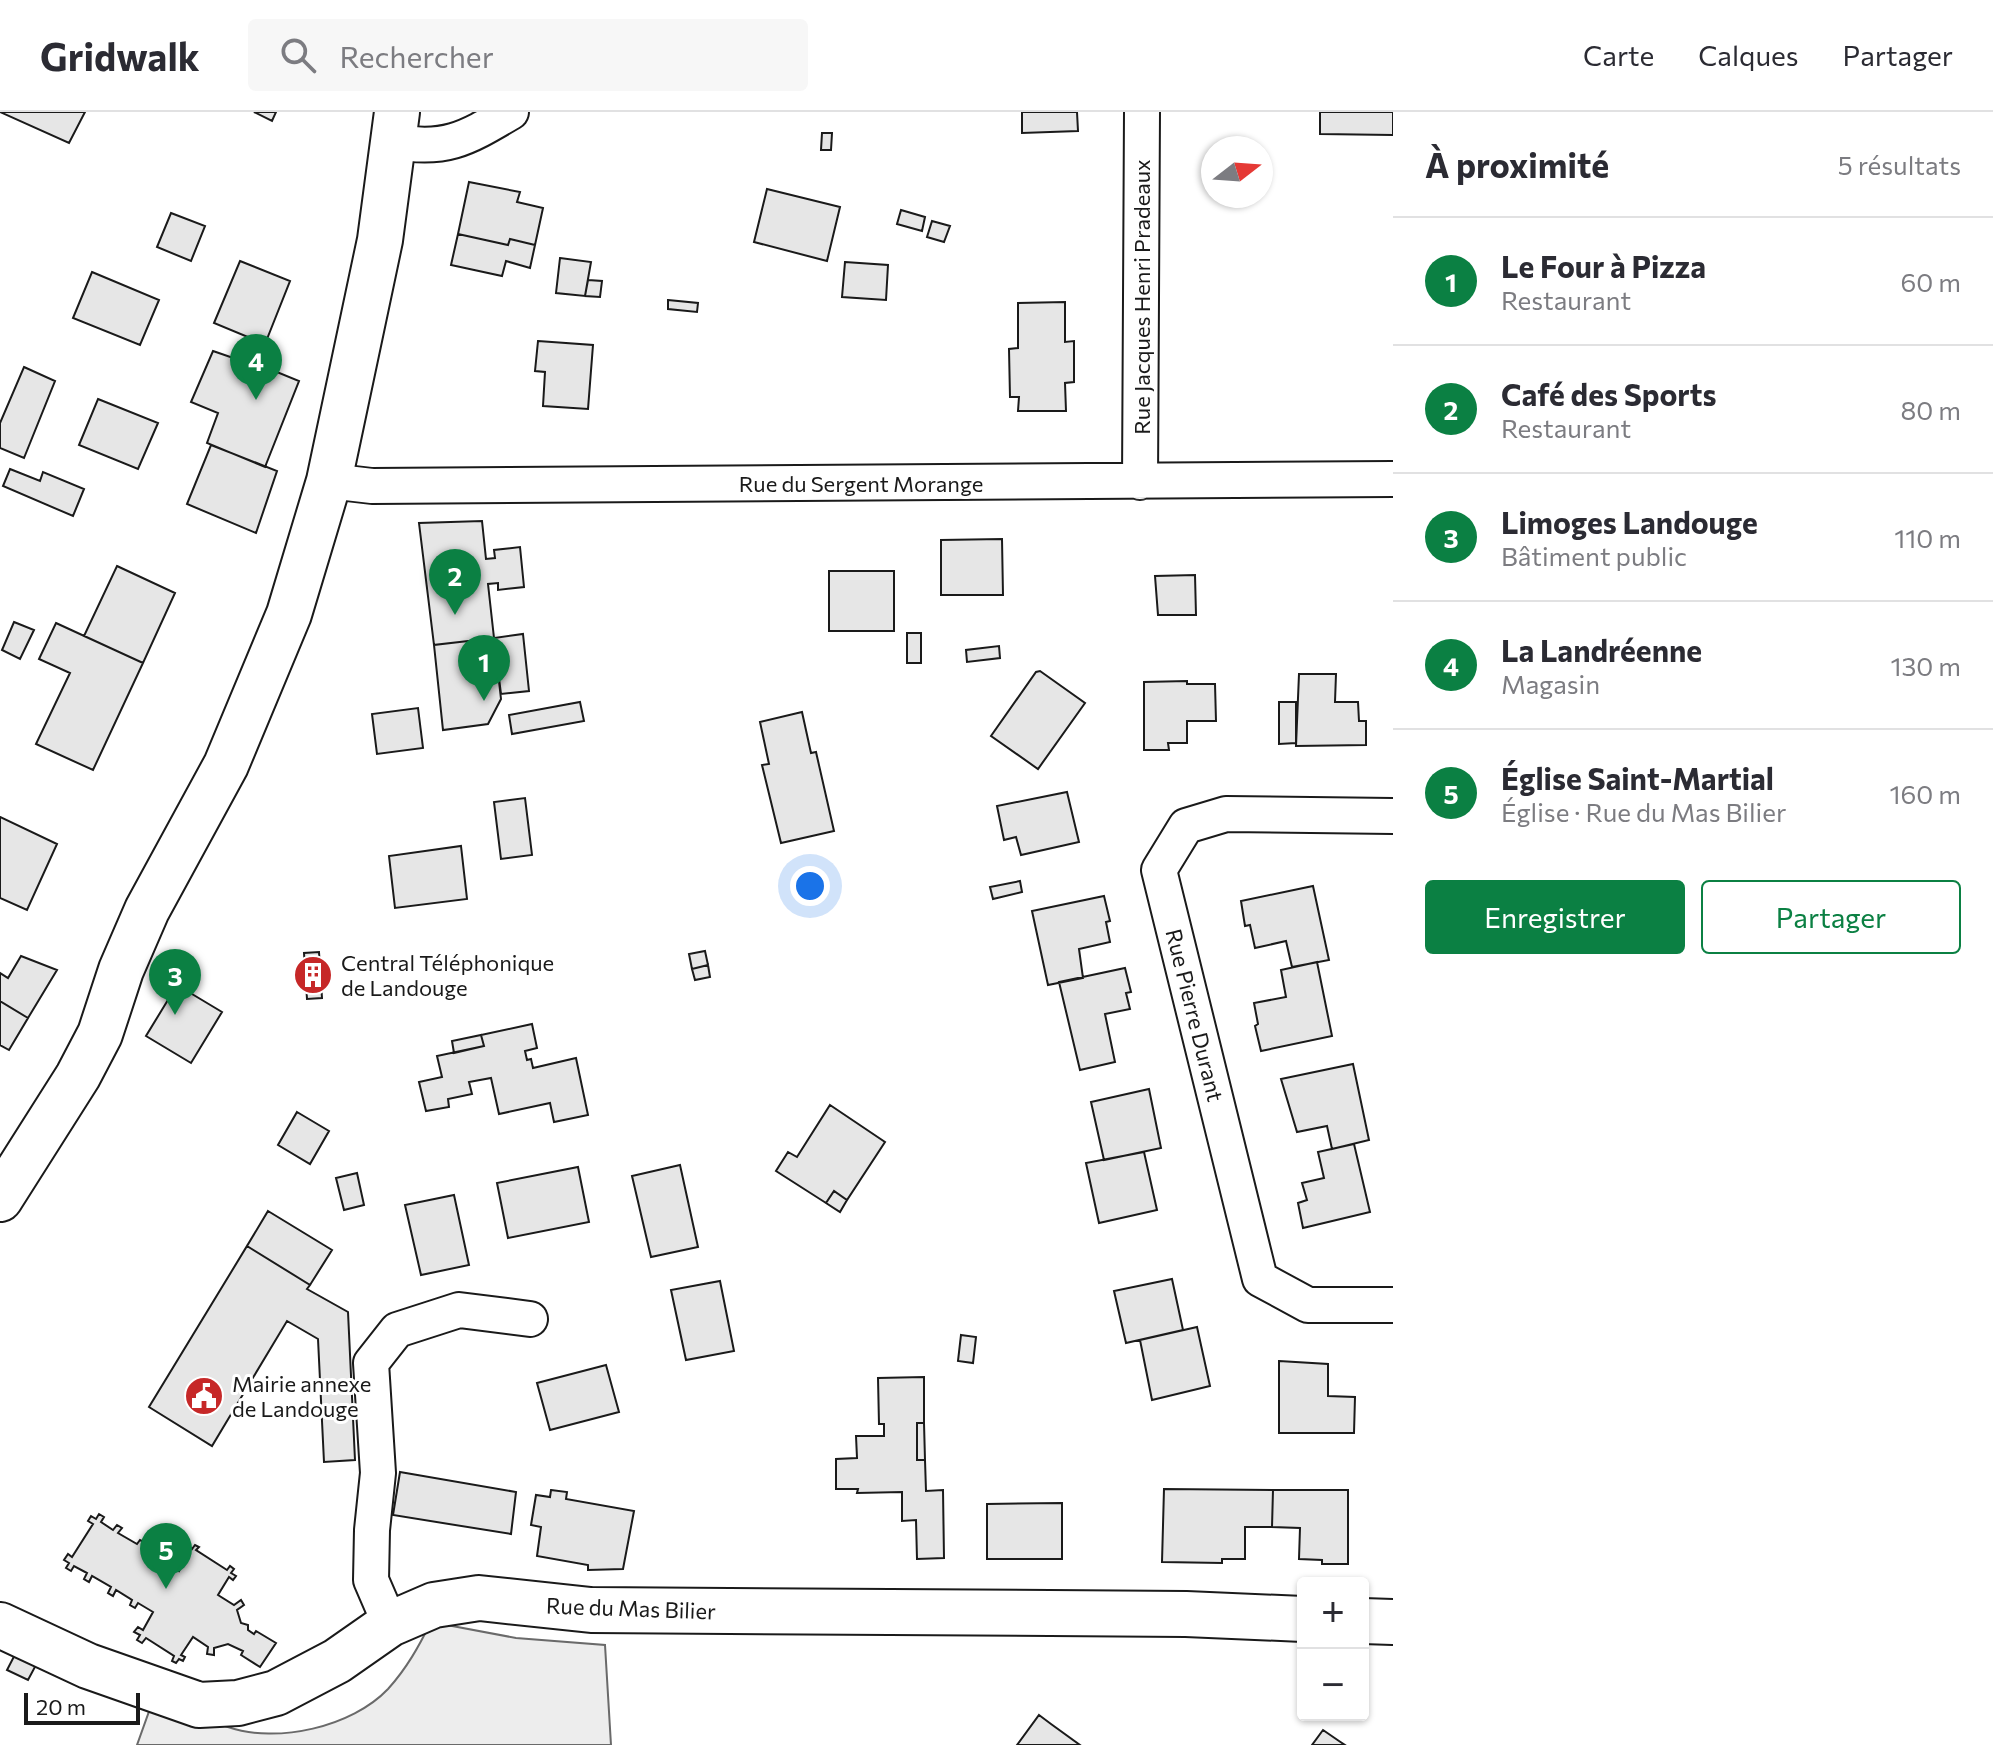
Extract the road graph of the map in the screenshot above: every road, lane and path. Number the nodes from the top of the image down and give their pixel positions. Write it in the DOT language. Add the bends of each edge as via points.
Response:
graph roads {
  1 [pos="511,112"];
  2 [pos="1142,112"];
  3 [pos="395,126"];
  4 [pos="1393,479"];
  5 [pos="329,481"];
  6 [pos="1140,482"];
  7 [pos="1393,816"];
  8 [pos="0,1199"];
  9 [pos="1393,1305"];
  10 [pos="530,1319"];
  11 [pos="1297,1619"];
  12 [pos="1369,1621"];
  13 [pos="1393,1622"];
  14 [pos="390,1624"];
  15 [pos="0,1625"];
  1 -- 3 [label="street" via="471,135 434,147"];
  2 -- 6 [label="street, Rue Jacques Henri Pradeaux"];
  3 -- 5 [label="street" via="380,240"];
  4 -- 6 [label="street, Rue du Sergent Morange"];
  5 -- 6 [label="street, Rue du Sergent Morange" via="372,486"];
  5 -- 8 [label="street" via="289,614 226,765 147,910 100,1034"];
  7 -- 9 [label="street, Rue Pierre Durant" via="1226,814 1186,826 1159,870 1260,1279 1308,1305"];
  10 -- 14 [label="street" via="459,1310 397,1330 371,1363 378,1473 371,1580"];
  11 -- 14 [label="street, Rue du Mas Bilier" via="591,1610 479,1598 434,1605"];
  12 -- 13 [label="street"];
  14 -- 15 [label="street, Rue du Mas Bilier" via="337,1661 276,1693 238,1703 199,1705 88,1666"];
}
